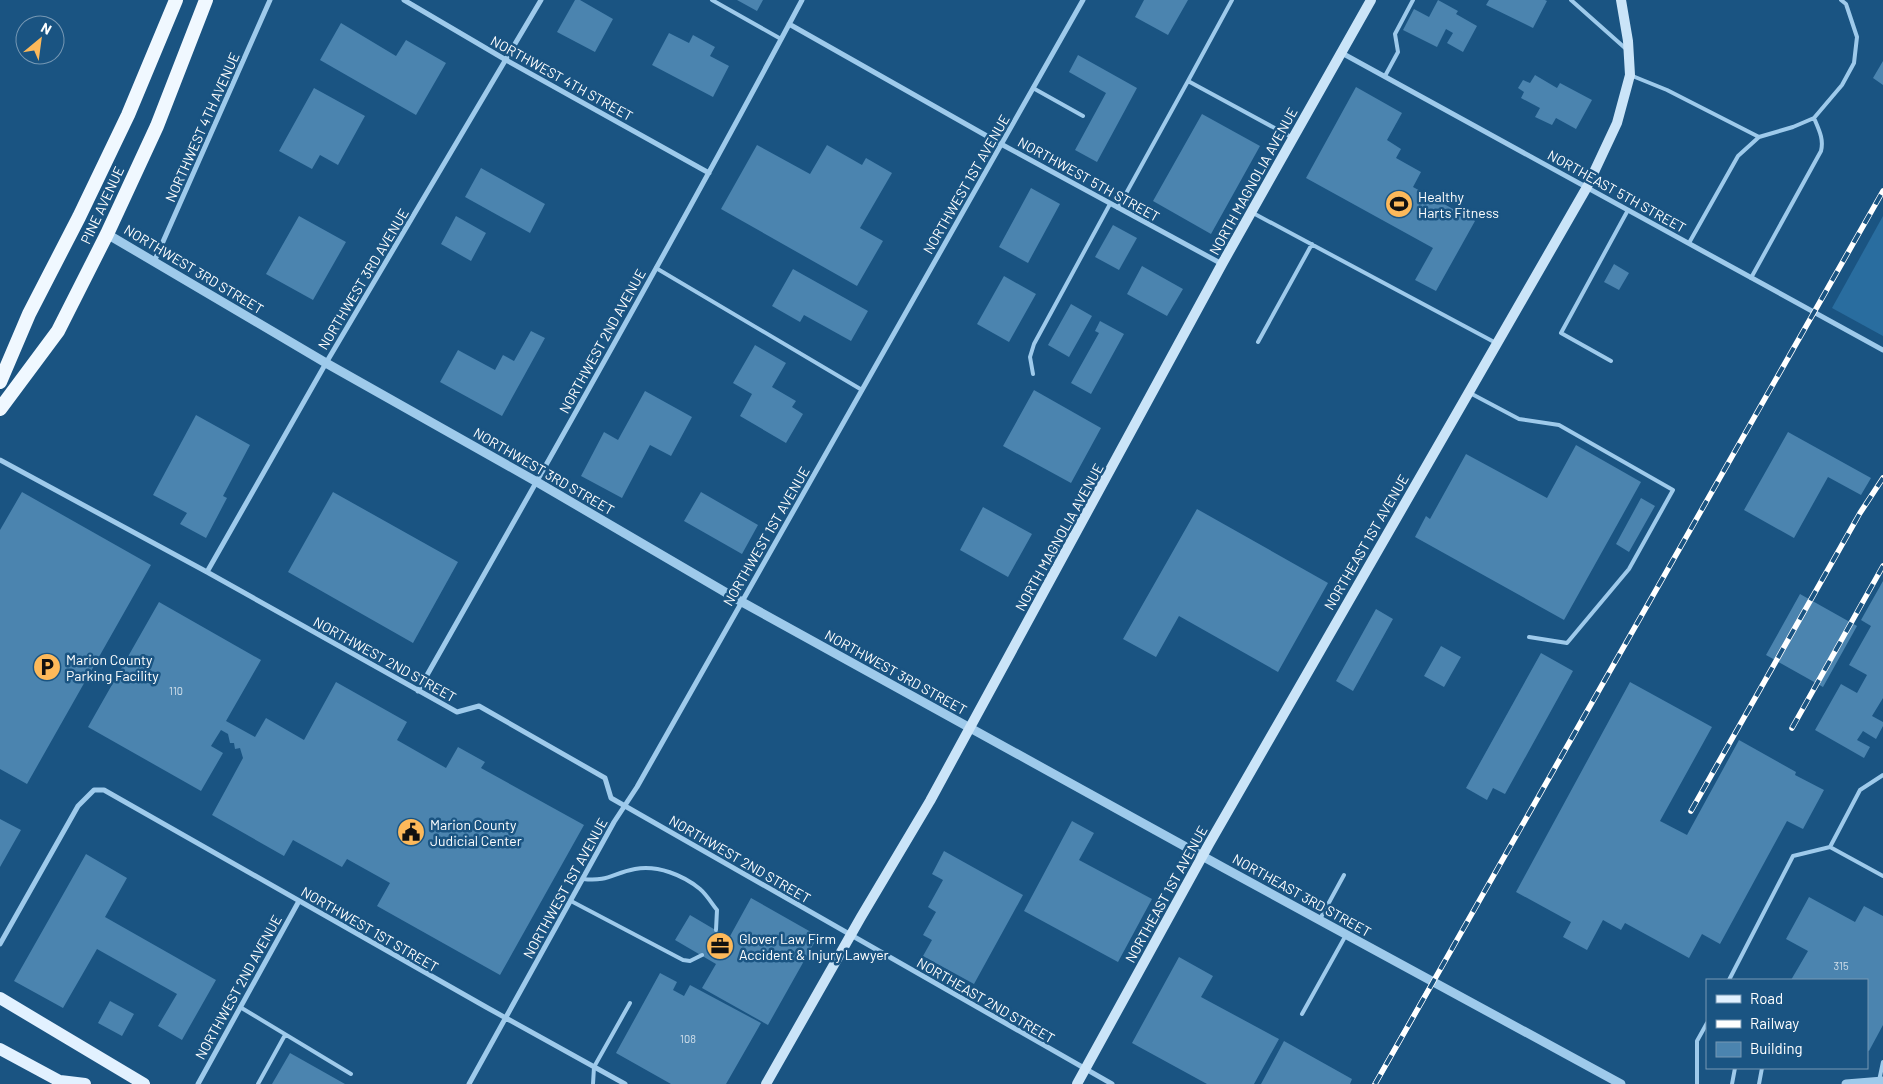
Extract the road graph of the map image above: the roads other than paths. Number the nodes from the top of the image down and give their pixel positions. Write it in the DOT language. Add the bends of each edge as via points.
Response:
graph roads {
  1 [pos="176,0"];
  2 [pos="206,0"];
  3 [pos="270,0"];
  4 [pos="404,0"];
  5 [pos="541,0"];
  6 [pos="712,0"];
  7 [pos="802,0"];
  8 [pos="1083,0"];
  9 [pos="1232,0"];
  10 [pos="1371,0"];
  11 [pos="1413,0"];
  12 [pos="1571,0"];
  13 [pos="1621,0"];
  14 [pos="1841,0"];
  15 [pos="789,24"];
  16 [pos="781,39"];
  17 [pos="1629,51"];
  18 [pos="1340,52"];
  19 [pos="506,60"];
  20 [pos="1385,76"];
  21 [pos="1630,76"];
  22 [pos="1188,80"];
  23 [pos="1033,88"];
  24 [pos="1083,116"];
  25 [pos="1814,118"];
  26 [pos="1759,137"];
  27 [pos="1293,138"];
  28 [pos="1001,144"];
  29 [pos="709,173"];
  30 [pos="1587,187"];
  31 [pos="1110,204"];
  32 [pos="1118,208"];
  33 [pos="1628,210"];
  34 [pos="1251,212"];
  35 [pos="107,234"];
  36 [pos="1689,243"];
  37 [pos="1312,244"];
  38 [pos="154,262"];
  39 [pos="1222,264"];
  40 [pos="656,268"];
  41 [pos="1751,278"];
  42 [pos="1258,342"];
  43 [pos="1496,343"];
  44 [pos="1883,350"];
  45 [pos="1611,361"];
  46 [pos="326,363"];
  47 [pos="1033,374"];
  48 [pos="0,382"];
  49 [pos="862,390"];
  50 [pos="1468,392"];
  51 [pos="0,409"];
  52 [pos="0,460"];
  53 [pos="537,482"];
  54 [pos="207,572"];
  55 [pos="742,602"];
  56 [pos="1529,637"];
  57 [pos="418,691"];
  58 [pos="970,729"];
  59 [pos="1883,776"];
  60 [pos="626,806"];
  61 [pos="1830,847"];
  62 [pos="1202,856"];
  63 [pos="1344,875"];
  64 [pos="1883,876"];
  65 [pos="583,879"];
  66 [pos="299,901"];
  67 [pos="571,901"];
  68 [pos="1319,920"];
  69 [pos="716,930"];
  70 [pos="850,935"];
  71 [pos="1346,935"];
  72 [pos="0,944"];
  73 [pos="702,956"];
  74 [pos="1730,979"];
  75 [pos="1433,982"];
  76 [pos="0,998"];
  77 [pos="630,1003"];
  78 [pos="240,1008"];
  79 [pos="1302,1014"];
  80 [pos="504,1018"];
  81 [pos="1706,1025"];
  82 [pos="285,1035"];
  83 [pos="0,1048"];
  84 [pos="1883,1062"];
  85 [pos="594,1067"];
  86 [pos="1735,1069"];
  87 [pos="1762,1069"];
  88 [pos="1085,1070"];
  89 [pos="351,1074"];
  90 [pos="1881,1081"];
  91 [pos="62,1083"];
  92 [pos="86,1084"];
  93 [pos="144,1084"];
  94 [pos="198,1084"];
  95 [pos="258,1084"];
  96 [pos="468,1084"];
  97 [pos="593,1084"];
  98 [pos="625,1084"];
  99 [pos="766,1084"];
  100 [pos="1077,1084"];
  101 [pos="1112,1084"];
  102 [pos="1375,1084"];
  103 [pos="1621,1084"];
  104 [pos="1697,1084"];
  105 [pos="1732,1084"];
  106 [pos="1759,1084"];
  107 [pos="1846,1084"];
  1 -- 48 [label="highway, PINE AVENUE" via="128,114 29,314"];
  2 -- 35 [label="highway, PINE AVENUE" via="157,126"];
  3 -- 38 [label="street, NORTHWEST 4TH AVENUE"];
  4 -- 19 [label="street, NORTHWEST 4TH STREET"];
  5 -- 19 [label="street, NORTHWEST 3RD AVENUE"];
  6 -- 16 [label="lane"];
  7 -- 15 [label="street, NORTHWEST 2ND AVENUE"];
  8 -- 23 [label="street, NORTHWEST 1ST AVENUE"];
  9 -- 22 [label="lane"];
  10 -- 18 [label="main road, NORTH MAGNOLIA AVENUE"];
  11 -- 20 [label="lane" via="1395,34 1398,52"];
  12 -- 17 [label="lane"];
  13 -- 17 [label="main road, NORTHEAST 1ST AVENUE"];
  14 -- 25 [label="lane" via="1846,4 1857,37 1854,63 1842,85"];
  15 -- 16 [label="street, NORTHWEST 2ND AVENUE"];
  15 -- 28 [label="street, NORTHWEST 5TH STREET"];
  16 -- 29 [label="street, NORTHWEST 2ND AVENUE"];
  17 -- 21 [label="main road, NORTHEAST 1ST AVENUE"];
  18 -- 20 [label="street, NORTHEAST 5TH STREET"];
  18 -- 27 [label="main road, NORTH MAGNOLIA AVENUE"];
  19 -- 29 [label="street, NORTHWEST 4TH STREET"];
  19 -- 46 [label="street, NORTHWEST 3RD AVENUE"];
  20 -- 30 [label="street, NORTHEAST 5TH STREET"];
  21 -- 26 [label="lane" via="1667,90"];
  21 -- 30 [label="main road, NORTHEAST 1ST AVENUE" via="1617,124"];
  22 -- 27 [label="lane"];
  22 -- 32 [label="lane"];
  23 -- 24 [label="lane"];
  23 -- 28 [label="street, NORTHWEST 1ST AVENUE"];
  25 -- 26 [label="lane"];
  25 -- 41 [label="lane" via="1821,134 1821,152"];
  26 -- 36 [label="lane" via="1738,156"];
  27 -- 34 [label="main road, NORTH MAGNOLIA AVENUE"];
  28 -- 31 [label="street, NORTHWEST 5TH STREET"];
  28 -- 49 [label="street, NORTHWEST 1ST AVENUE"];
  29 -- 40 [label="street, NORTHWEST 2ND AVENUE"];
  30 -- 33 [label="street, NORTHEAST 5TH STREET"];
  30 -- 43 [label="main road, NORTHEAST 1ST AVENUE"];
  31 -- 32 [label="street, NORTHWEST 5TH STREET"];
  31 -- 47 [label="lane" via="1034,344 1030,357"];
  32 -- 39 [label="street, NORTHWEST 5TH STREET"];
  33 -- 36 [label="street, NORTHEAST 5TH STREET"];
  33 -- 45 [label="lane" via="1561,333"];
  34 -- 37 [label="lane"];
  34 -- 39 [label="main road, NORTH MAGNOLIA AVENUE"];
  35 -- 38 [label="street, NORTHWEST 3RD STREET"];
  35 -- 51 [label="highway, PINE AVENUE" via="58,330"];
  36 -- 41 [label="street, NORTHEAST 5TH STREET"];
  37 -- 42 [label="lane"];
  37 -- 43 [label="lane"];
  38 -- 46 [label="street, NORTHWEST 3RD STREET"];
  39 -- 58 [label="main road, NORTH MAGNOLIA AVENUE"];
  40 -- 49 [label="lane"];
  40 -- 53 [label="street, NORTHWEST 2ND AVENUE"];
  41 -- 44 [label="street, NORTHEAST 5TH STREET"];
  43 -- 50 [label="main road, NORTHEAST 1ST AVENUE"];
  46 -- 53 [label="street, NORTHWEST 3RD STREET"];
  46 -- 54 [label="street, NORTHWEST 3RD AVENUE"];
  49 -- 55 [label="street, NORTHWEST 1ST AVENUE"];
  50 -- 56 [label="lane" via="1519,419 1559,425 1673,490 1629,569 1567,643"];
  50 -- 62 [label="main road, NORTHEAST 1ST AVENUE"];
  52 -- 54 [label="street, NORTHWEST 2ND STREET"];
  53 -- 55 [label="street, NORTHWEST 3RD STREET"];
  53 -- 57 [label="street, NORTHWEST 2ND AVENUE"];
  54 -- 57 [label="street, NORTHWEST 2ND STREET"];
  55 -- 58 [label="street, NORTHWEST 3RD STREET"];
  55 -- 60 [label="street, NORTHWEST 1ST AVENUE"];
  57 -- 60 [label="street, NORTHWEST 2ND STREET" via="457,712 479,706 605,778 611,798"];
  58 -- 62 [label="street, NORTHEAST 3RD STREET"];
  58 -- 70 [label="main road, NORTH MAGNOLIA AVENUE"];
  59 -- 61 [label="lane" via="1860,790"];
  60 -- 65 [label="street, NORTHWEST 1ST AVENUE"];
  60 -- 70 [label="street, NORTHWEST 2ND STREET"];
  61 -- 64 [label="lane"];
  61 -- 74 [label="lane" via="1793,856"];
  62 -- 68 [label="street, NORTHEAST 3RD STREET"];
  62 -- 88 [label="main road, NORTHEAST 1ST AVENUE"];
  63 -- 68 [label="lane"];
  65 -- 67 [label="street, NORTHWEST 1ST AVENUE"];
  65 -- 69 [label="lane" via="597,881 635,869 657,868 682,877 701,890 717,910"];
  66 -- 72 [label="street, NORTHWEST 1ST STREET" via="104,790 94,790 78,806"];
  66 -- 78 [label="street, NORTHWEST 2ND AVENUE"];
  66 -- 80 [label="street, NORTHWEST 1ST STREET"];
  67 -- 73 [label="lane" via="684,960"];
  67 -- 80 [label="street, NORTHWEST 1ST AVENUE"];
  68 -- 71 [label="street, NORTHEAST 3RD STREET"];
  70 -- 88 [label="street, NORTHEAST 2ND STREET"];
  70 -- 99 [label="main road, NORTH MAGNOLIA AVENUE"];
  71 -- 75 [label="street, NORTHEAST 3RD STREET"];
  71 -- 79 [label="lane"];
  75 -- 102 [label="street"];
  75 -- 103 [label="street, NORTHEAST 3RD STREET"];
  76 -- 93 [label="main road"];
  77 -- 85 [label="lane"];
  78 -- 82 [label="lane"];
  78 -- 94 [label="street, NORTHWEST 2ND AVENUE"];
  80 -- 85 [label="street, NORTHWEST 1ST STREET"];
  80 -- 96 [label="street, NORTHWEST 1ST AVENUE"];
  81 -- 104 [label="lane" via="1697,1041"];
  82 -- 89 [label="lane"];
  82 -- 95 [label="lane"];
  83 -- 91 [label="main road"];
  84 -- 90 [label="lane"];
  85 -- 97 [label="lane"];
  85 -- 98 [label="street, NORTHWEST 1ST STREET"];
  86 -- 105 [label="lane"];
  87 -- 106 [label="lane"];
  88 -- 100 [label="main road, NORTHEAST 1ST AVENUE"];
  88 -- 101 [label="street, NORTHEAST 2ND STREET"];
  90 -- 107 [label="street"];
  91 -- 92 [label="main road"];
}
